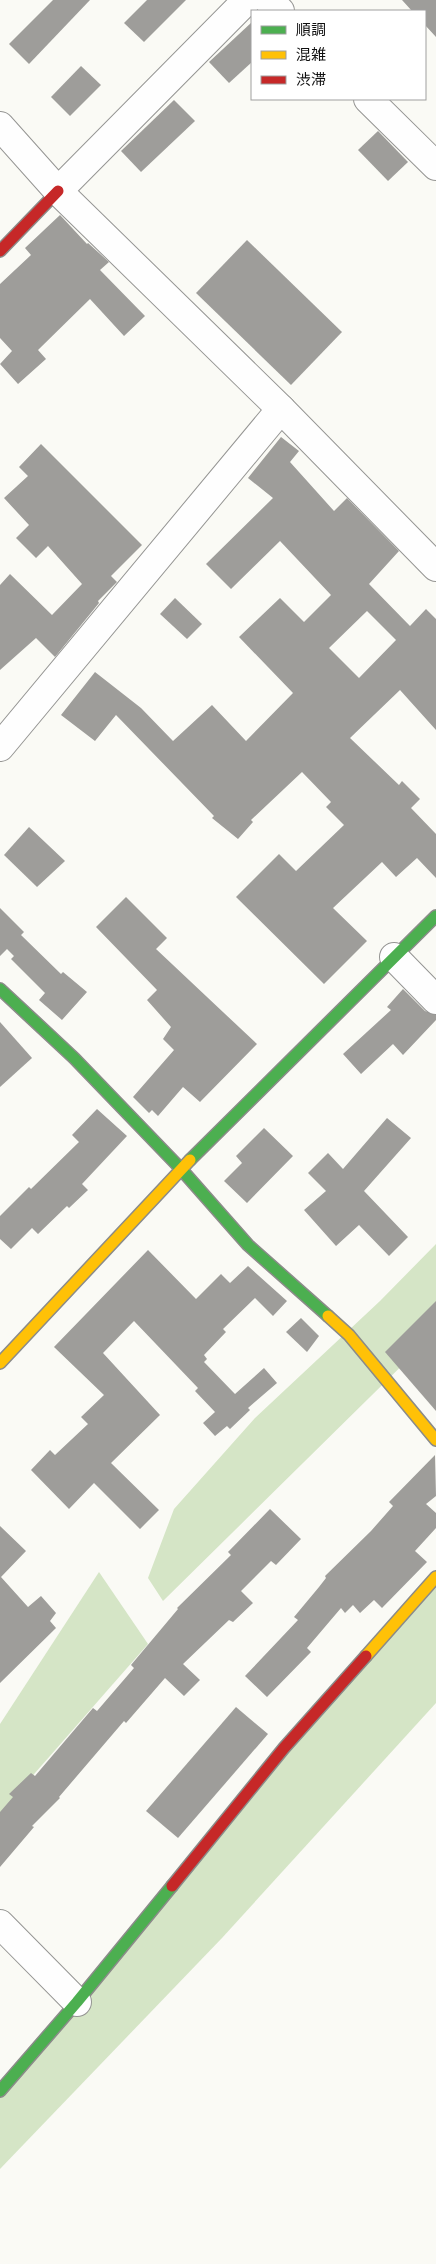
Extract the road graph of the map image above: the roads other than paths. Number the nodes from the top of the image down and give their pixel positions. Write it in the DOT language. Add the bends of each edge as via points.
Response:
graph roads {
  1 [pos="247,0"];
  2 [pos="268,0"];
  3 [pos="279,10"];
  4 [pos="369,100"];
  5 [pos="0,126"];
  6 [pos="436,166"];
  7 [pos="58,191"];
  8 [pos="0,251"];
  9 [pos="281,409"];
  10 [pos="436,567"];
  11 [pos="0,747"];
  12 [pos="436,916"];
  13 [pos="394,957"];
  14 [pos="0,989"];
  15 [pos="436,1000"];
  16 [pos="181,1169"];
  17 [pos="0,1363"];
  18 [pos="436,1440"];
  19 [pos="436,1577"];
  20 [pos="0,1924"];
  21 [pos="77,2002"];
  22 [pos="0,2091"];
  1 -- 7 [label="street"];
  2 -- 3 [label="street"];
  4 -- 6 [label="street"];
  5 -- 7 [label="street"];
  7 -- 8 [label="street"];
  7 -- 9 [label="street"];
  9 -- 10 [label="street"];
  9 -- 11 [label="street"];
  12 -- 13 [label="street"];
  13 -- 15 [label="street"];
  13 -- 16 [label="street"];
  14 -- 16 [label="street" via="74,1058"];
  16 -- 17 [label="street"];
  16 -- 18 [label="street" via="248,1245 349,1335"];
  19 -- 21 [label="street" via="284,1748"];
  20 -- 21 [label="street"];
  21 -- 22 [label="street"];
}
